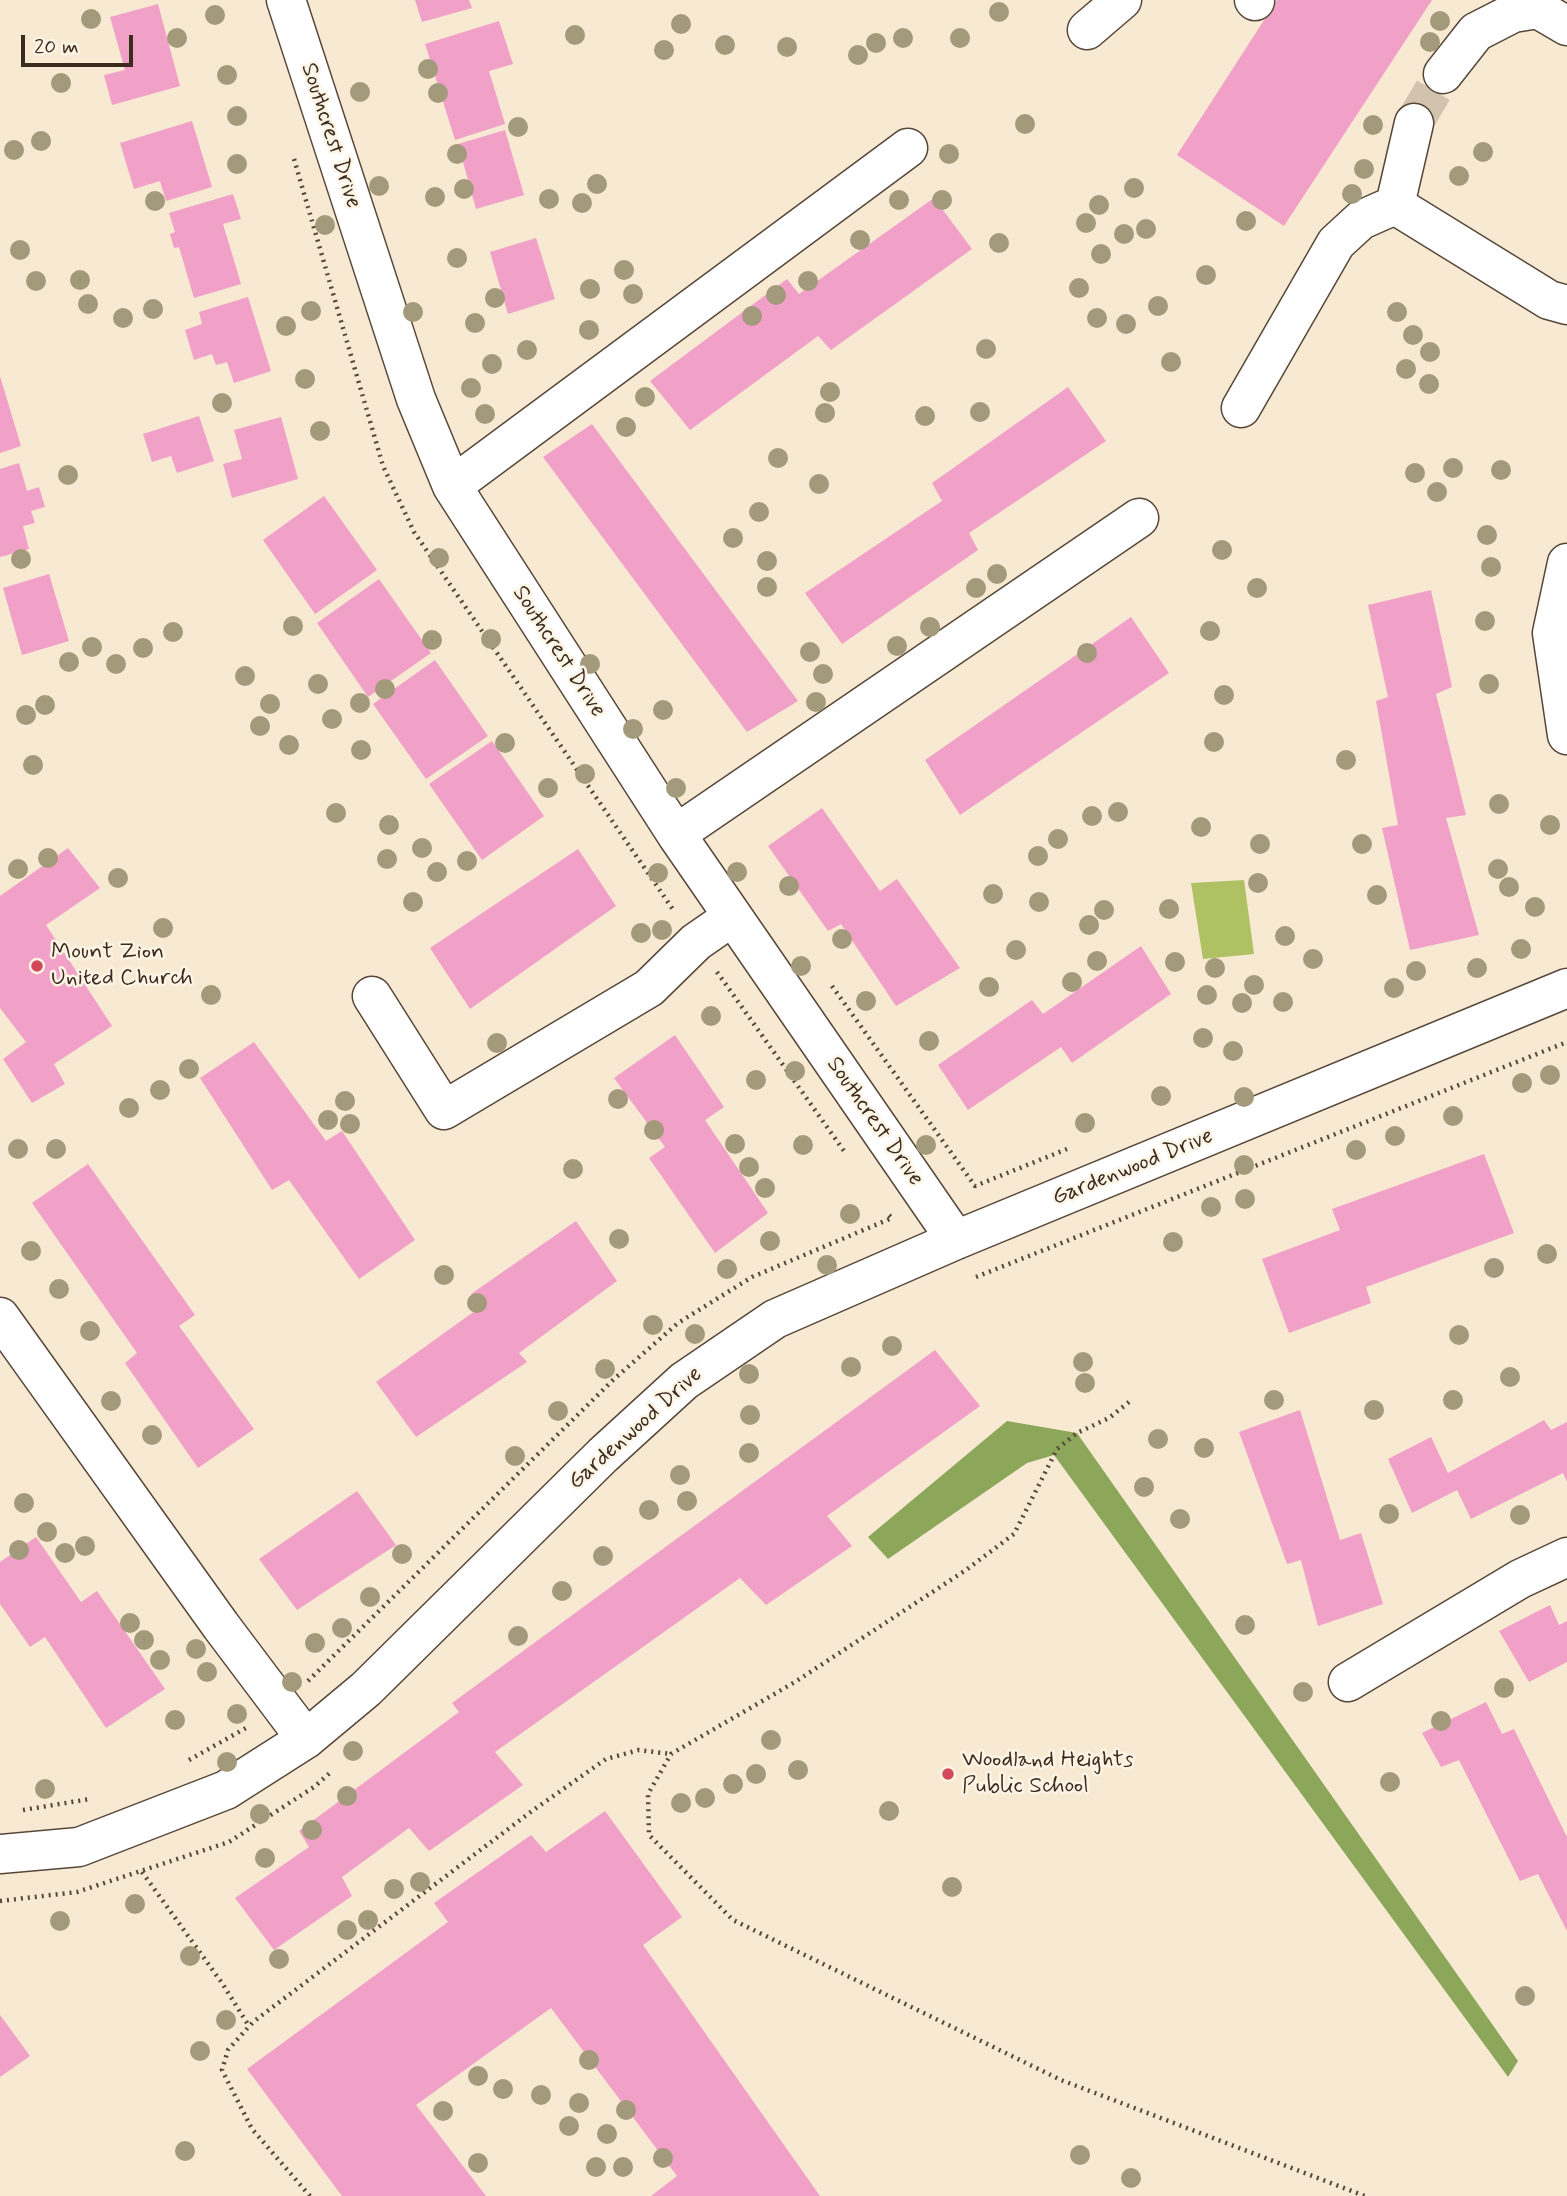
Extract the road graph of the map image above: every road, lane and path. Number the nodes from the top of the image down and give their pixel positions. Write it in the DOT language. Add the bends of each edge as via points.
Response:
graph roads {
  1 [pos="286,0"];
  2 [pos="1122,0"];
  3 [pos="1567,26"];
  4 [pos="1087,30"];
  5 [pos="1443,74"];
  6 [pos="1414,123"];
  7 [pos="908,148"];
  8 [pos="1395,205"];
  9 [pos="1567,305"];
  10 [pos="1241,408"];
  11 [pos="452,486"];
  12 [pos="1139,518"];
  13 [pos="1567,563"];
  14 [pos="1567,735"];
  15 [pos="676,834"];
  16 [pos="732,918"];
  17 [pos="696,942"];
  18 [pos="829,982"];
  19 [pos="1567,988"];
  20 [pos="372,996"];
  21 [pos="1567,1042"];
  22 [pos="1078,1145"];
  23 [pos="845,1152"];
  24 [pos="884,1207"];
  25 [pos="956,1240"];
  26 [pos="968,1280"];
  27 [pos="0,1317"];
  28 [pos="1129,1402"];
  29 [pos="1567,1557"];
  30 [pos="1348,1682"];
  31 [pos="283,1707"];
  32 [pos="306,1739"];
  33 [pos="671,1754"];
  34 [pos="187,1762"];
  35 [pos="334,1769"];
  36 [pos="95,1798"];
  37 [pos="13,1812"];
  38 [pos="0,1854"];
  39 [pos="142,1871"];
  40 [pos="0,1902"];
  41 [pos="249,2026"];
  42 [pos="310,2196"];
  43 [pos="1365,2196"];
  1 -- 11 [label="street, Southcrest Drive" via="416,399"];
  2 -- 4 [label="street"];
  3 -- 5 [label="street" via="1538,9 1513,13 1476,32"];
  6 -- 8 [label="street"];
  7 -- 11 [label="street"];
  8 -- 9 [label="street" via="1549,300"];
  8 -- 10 [label="street" via="1361,220 1336,243"];
  11 -- 15 [label="street, Southcrest Drive"];
  12 -- 15 [label="street"];
  13 -- 14 [label="street" via="1552,633"];
  15 -- 16 [label="street, Southcrest Drive"];
  16 -- 17 [label="street"];
  16 -- 25 [label="street, Southcrest Drive"];
  17 -- 20 [label="street" via="649,988 444,1110"];
  17 -- 23 [label="path"];
  18 -- 22 [label="path" via="975,1186"];
  19 -- 25 [label="street, Gardenwood Drive"];
  21 -- 26 [label="path"];
  24 -- 31 [label="path" via="892,1218 752,1277 678,1323 603,1390"];
  25 -- 32 [label="street, Gardenwood Drive" via="775,1319 684,1381 366,1689"];
  27 -- 31 [label="street"];
  28 -- 33 [label="path" via="1057,1450 1014,1534 795,1682"];
  29 -- 30 [label="street" via="1520,1579"];
  31 -- 32 [label="street"];
  31 -- 34 [label="path"];
  32 -- 38 [label="street, Gardenwood Drive" via="226,1790 79,1847"];
  33 -- 41 [label="path" via="639,1750 606,1759"];
  33 -- 43 [label="path" via="648,1794 649,1835 733,1920 1061,2080"];
  35 -- 39 [label="path" via="229,1842"];
  36 -- 37 [label="path"];
  39 -- 40 [label="path" via="77,1892"];
  39 -- 41 [label="path"];
  41 -- 42 [label="path" via="228,2050 222,2070 252,2129"];
}
